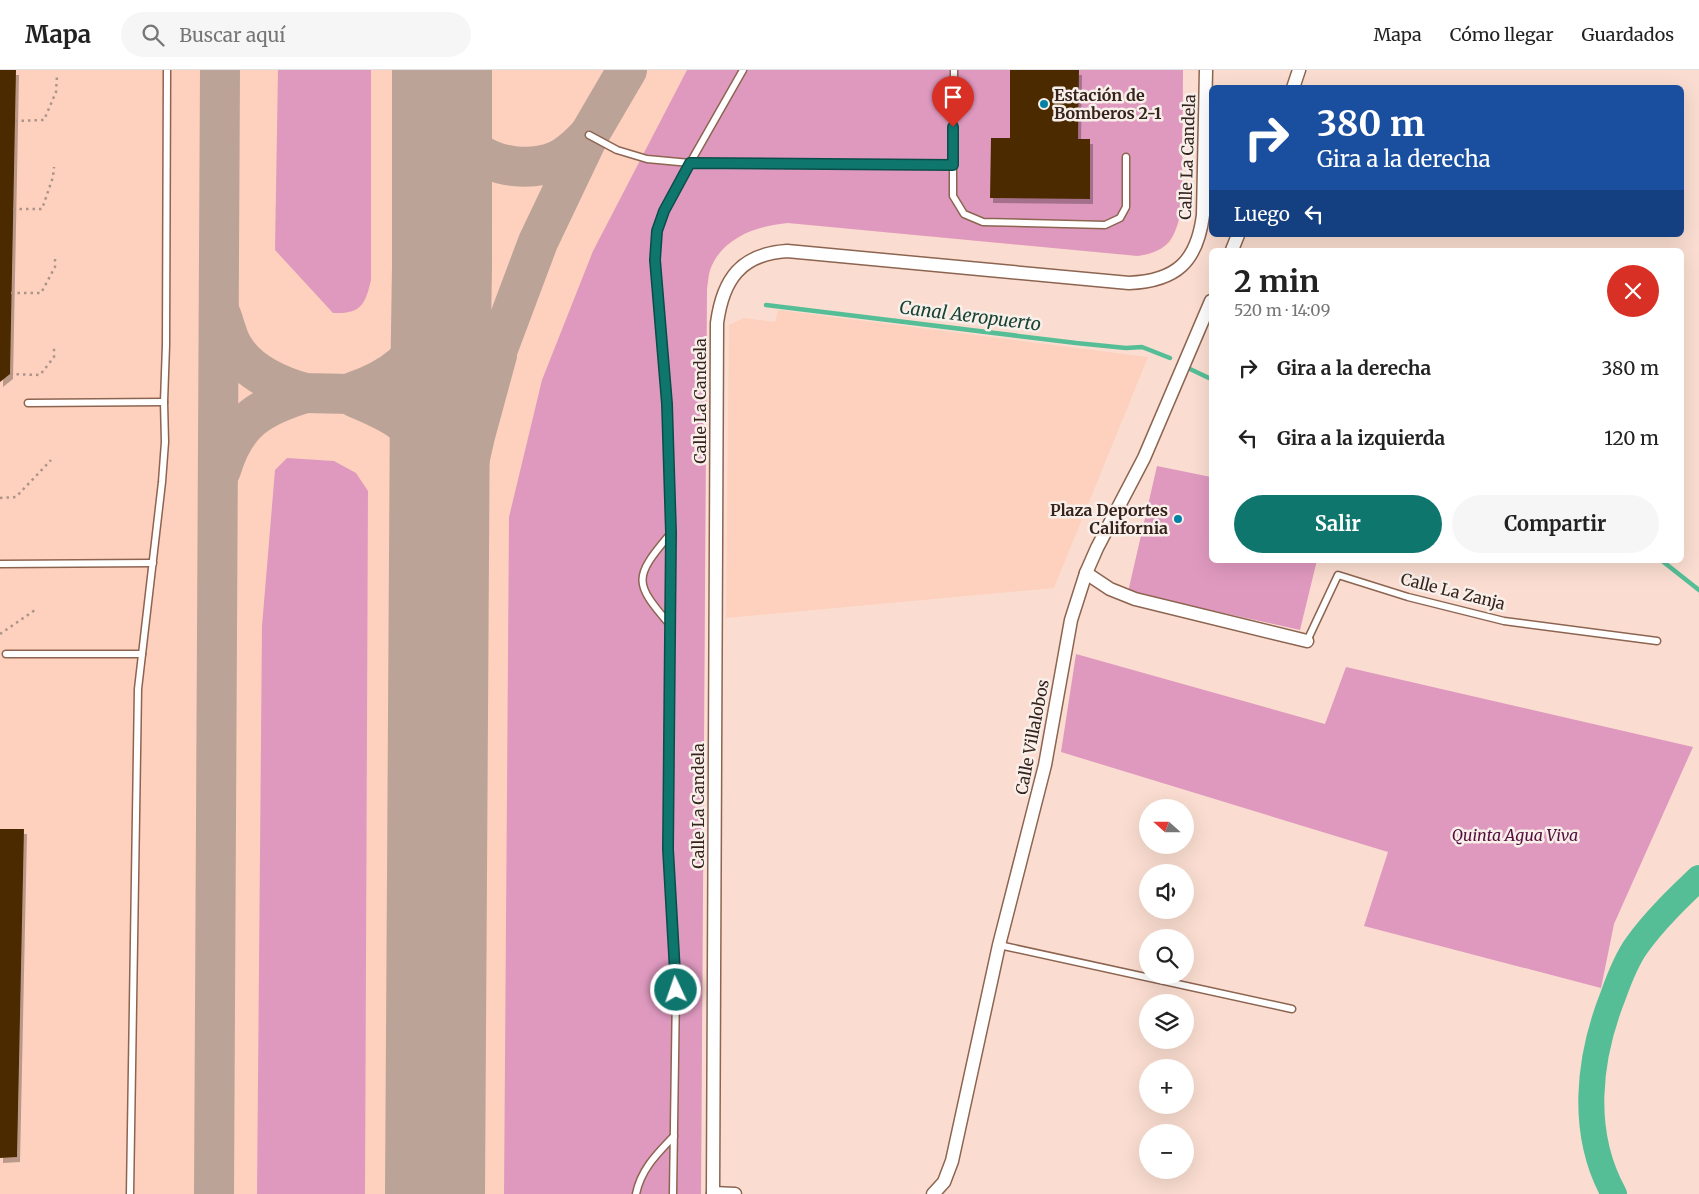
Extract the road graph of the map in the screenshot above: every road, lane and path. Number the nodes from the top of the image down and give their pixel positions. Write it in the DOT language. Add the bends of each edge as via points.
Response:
graph roads {
  1 [pos="167,70"];
  2 [pos="743,70"];
  3 [pos="954,70"];
  4 [pos="1206,70"];
  5 [pos="1299,70"];
  6 [pos="57,76"];
  7 [pos="1294,85"];
  8 [pos="15,121"];
  9 [pos="589,135"];
  10 [pos="1126,157"];
  11 [pos="690,163"];
  12 [pos="953,165"];
  13 [pos="54,167"];
  14 [pos="13,209"];
  15 [pos="55,256"];
  16 [pos="11,293"];
  17 [pos="1209,307"];
  18 [pos="54,347"];
  19 [pos="10,374"];
  20 [pos="164,402"];
  21 [pos="28,403"];
  22 [pos="51,460"];
  23 [pos="0,498"];
  24 [pos="671,533"];
  25 [pos="153,563"];
  26 [pos="0,564"];
  27 [pos="1086,573"];
  28 [pos="35,610"];
  29 [pos="670,626"];
  30 [pos="0,634"];
  31 [pos="1307,641"];
  32 [pos="1658,641"];
  33 [pos="6,654"];
  34 [pos="142,654"];
  35 [pos="999,945"];
  36 [pos="1292,1009"];
  37 [pos="674,1136"];
  38 [pos="713,1193"];
  39 [pos="130,1194"];
  40 [pos="636,1194"];
  41 [pos="673,1194"];
  42 [pos="735,1194"];
  43 [pos="933,1194"];
  1 -- 20 [label="lane"];
  2 -- 11 [label="lane"];
  3 -- 12 [label="lane"];
  4 -- 38 [label="street, Calle La Candela" via="1201,230 1188,259 1176,271 1162,278 1129,283 787,251 759,256 736,272 726,286 716,322"];
  5 -- 7 [label="street"];
  6 -- 8 [label="path" via="56,92 44,120"];
  9 -- 11 [label="lane" via="617,150 647,159"];
  10 -- 12 [label="lane" via="1126,207 1120,218 1105,225 983,222 964,214 953,196"];
  11 -- 12 [label="lane"];
  11 -- 24 [label="lane" via="664,211 657,231 655,260 667,404"];
  13 -- 14 [label="path" via="42,208"];
  15 -- 16 [label="path" via="55,267 41,293"];
  17 -- 27 [label="street, Calle Villalobos" via="1144,458"];
  18 -- 19 [label="path" via="54,357 40,376"];
  20 -- 21 [label="lane"];
  20 -- 25 [label="lane" via="165,442"];
  22 -- 23 [label="path" via="16,497"];
  24 -- 29 [label="lane"];
  24 -- 29 [label="lane" via="644,569 641,583 649,601"];
  25 -- 26 [label="lane"];
  25 -- 34 [label="lane"];
  27 -- 31 [label="street, Calle La Zanja" via="1110,589 1135,599"];
  27 -- 35 [label="street, Calle Villalobos" via="1071,620 1045,765"];
  28 -- 30 [label="path"];
  29 -- 37 [label="lane" via="668,849 676,990"];
  31 -- 32 [label="lane, Calle La Zanja" via="1338,575 1408,597 1504,621"];
  33 -- 34 [label="lane"];
  34 -- 39 [label="lane" via="137,725"];
  35 -- 36 [label="lane"];
  35 -- 43 [label="street, Calle Villalobos" via="952,1161 944,1182"];
  37 -- 40 [label="lane" via="638,1180"];
  37 -- 41 [label="lane"];
  38 -- 42 [label="street"];
}
